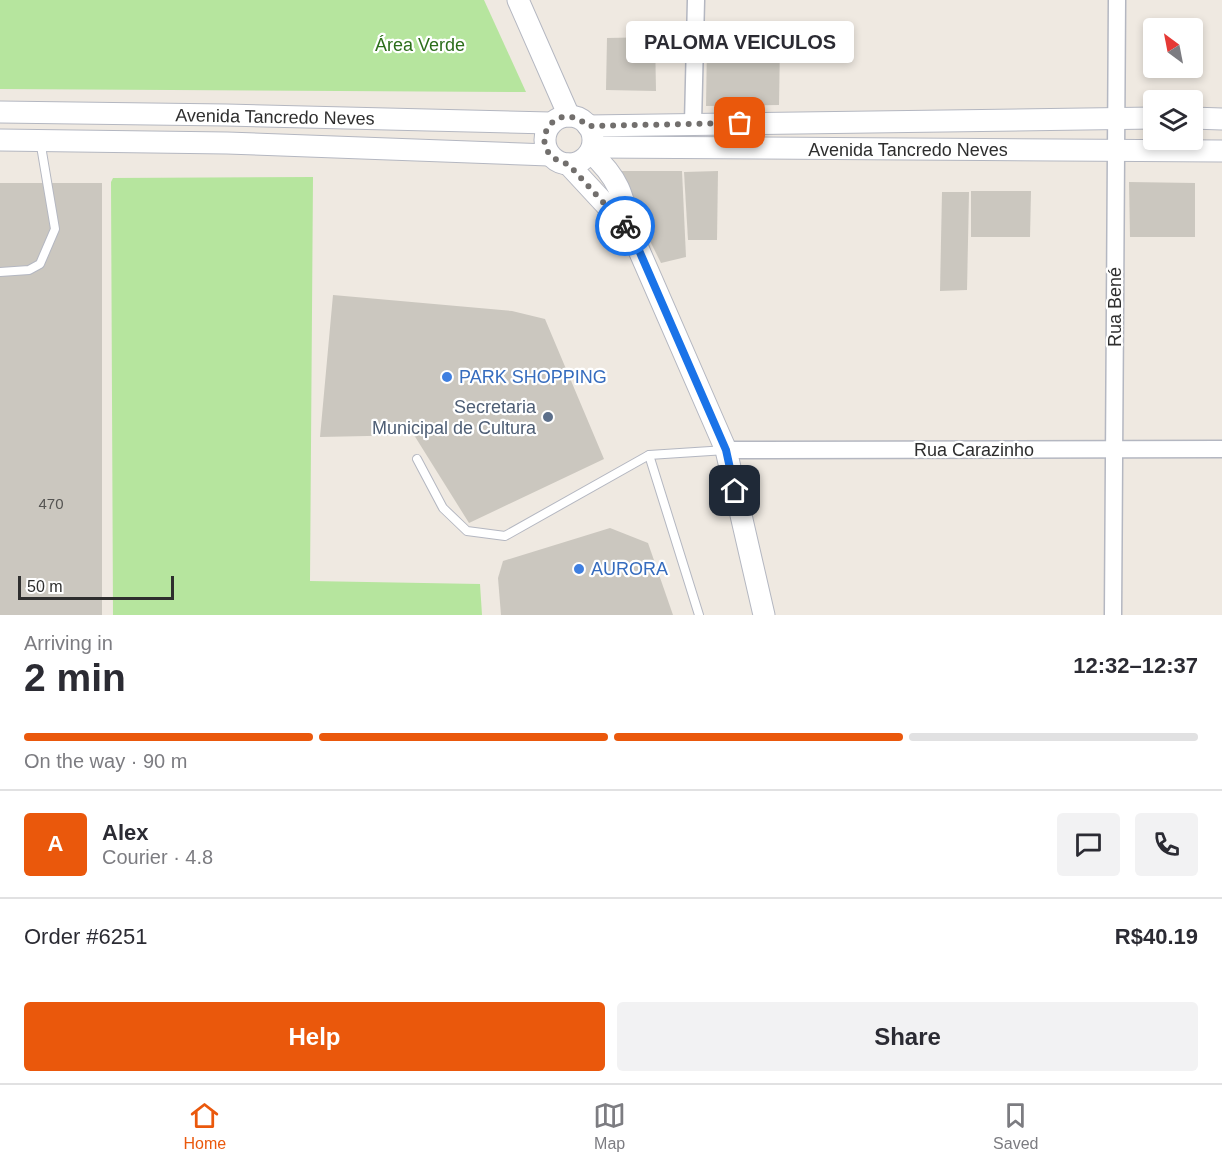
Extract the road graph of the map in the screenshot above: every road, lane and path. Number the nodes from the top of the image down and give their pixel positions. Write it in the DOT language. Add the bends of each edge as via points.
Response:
graph roads {
  1 [pos="518,0"];
  2 [pos="696,0"];
  3 [pos="1117,0"];
  4 [pos="0,112"];
  5 [pos="1117,118"];
  6 [pos="1143,118"];
  7 [pos="1203,118"];
  8 [pos="1222,119"];
  9 [pos="560,120"];
  10 [pos="693,123"];
  11 [pos="588,126"];
  12 [pos="0,140"];
  13 [pos="40,140"];
  14 [pos="591,150"];
  15 [pos="1115,151"];
  16 [pos="1222,151"];
  17 [pos="549,155"];
  18 [pos="568,164"];
  19 [pos="631,232"];
  20 [pos="0,272"];
  21 [pos="1222,449"];
  22 [pos="726,450"];
  23 [pos="1114,450"];
  24 [pos="649,456"];
  25 [pos="417,459"];
  26 [pos="699,615"];
  27 [pos="764,615"];
  28 [pos="1113,615"];
  1 -- 9 [label="street"];
  2 -- 10 [label="street"];
  3 -- 5 [label="street, Rua Bené"];
  4 -- 9 [label="street, Avenida Tancredo Neves"];
  5 -- 6 [label="street, Avenida Tancredo Neves"];
  5 -- 10 [label="street, Avenida Tancredo Neves"];
  5 -- 15 [label="street, Rua Bené"];
  7 -- 8 [label="street"];
  9 -- 11 [label="street" via="580,118"];
  9 -- 17 [label="street" via="545,134 544,145"];
  10 -- 11 [label="street, Avenida Tancredo Neves"];
  11 -- 14 [label="street" via="593,135"];
  12 -- 13 [label="street, Avenida Tancredo Neves"];
  13 -- 17 [label="street, Avenida Tancredo Neves"];
  13 -- 20 [label="lane" via="55,229 40,264 28,270"];
  14 -- 15 [label="street, Avenida Tancredo Neves"];
  14 -- 18 [label="street" via="584,159"];
  14 -- 19 [label="street" via="617,184"];
  15 -- 16 [label="street, Avenida Tancredo Neves"];
  15 -- 23 [label="street, Rua Bené"];
  17 -- 18 [label="street"];
  18 -- 19 [label="street"];
  19 -- 22 [label="street"];
  21 -- 23 [label="street, Rua Carazinho"];
  22 -- 23 [label="street, Rua Carazinho"];
  22 -- 24 [label="lane"];
  22 -- 27 [label="street"];
  23 -- 28 [label="street, Rua Bené"];
  24 -- 25 [label="lane" via="505,536 467,531 443,508"];
  24 -- 26 [label="lane"];
}
